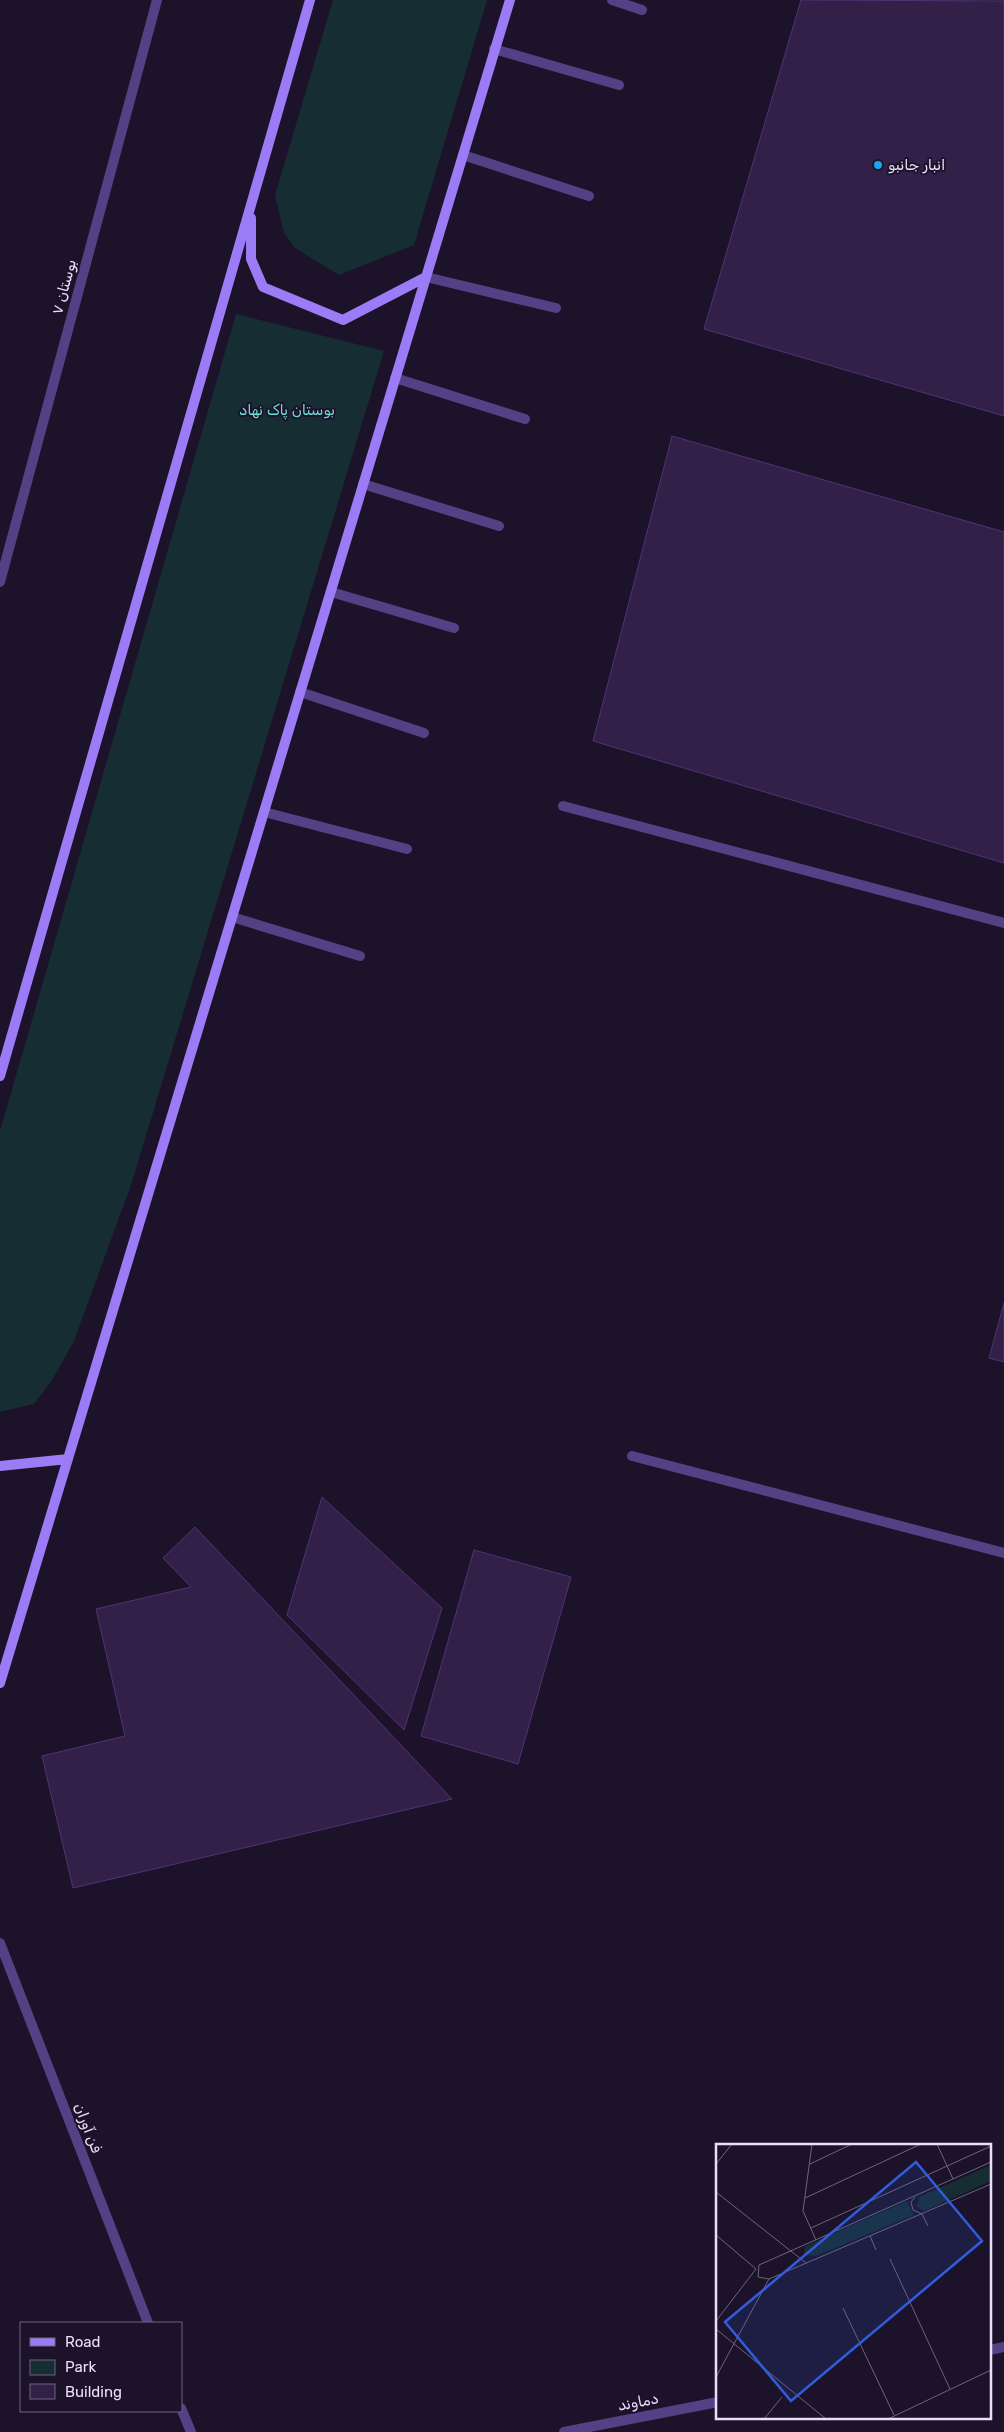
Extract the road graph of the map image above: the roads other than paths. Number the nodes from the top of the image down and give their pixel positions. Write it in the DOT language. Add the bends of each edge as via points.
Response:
graph roads {
  1 [pos="157,0"];
  2 [pos="310,0"];
  3 [pos="510,0"];
  4 [pos="612,0"];
  5 [pos="642,10"];
  6 [pos="494,49"];
  7 [pos="619,85"];
  8 [pos="463,155"];
  9 [pos="589,196"];
  10 [pos="251,205"];
  11 [pos="426,277"];
  12 [pos="556,308"];
  13 [pos="395,378"];
  14 [pos="525,418"];
  15 [pos="363,484"];
  16 [pos="499,526"];
  17 [pos="0,582"];
  18 [pos="331,592"];
  19 [pos="454,628"];
  20 [pos="300,692"];
  21 [pos="424,733"];
  22 [pos="563,806"];
  23 [pos="264,812"];
  24 [pos="407,848"];
  25 [pos="232,917"];
  26 [pos="1004,923"];
  27 [pos="360,956"];
  28 [pos="0,1076"];
  29 [pos="632,1456"];
  30 [pos="68,1459"];
  31 [pos="0,1466"];
  32 [pos="1004,1553"];
  33 [pos="0,1683"];
  34 [pos="0,1943"];
  35 [pos="148,2322"];
  36 [pos="716,2402"];
  37 [pos="182,2410"];
  38 [pos="191,2432"];
  39 [pos="564,2432"];
  1 -- 17 [label="street, بوستان ۷"];
  2 -- 10 [label="street"];
  3 -- 6 [label="street"];
  4 -- 5 [label="street"];
  6 -- 7 [label="street"];
  6 -- 8 [label="street"];
  8 -- 9 [label="street"];
  8 -- 11 [label="street"];
  10 -- 11 [label="street" via="251,259 263,287 343,320"];
  10 -- 28 [label="street"];
  11 -- 12 [label="street"];
  11 -- 13 [label="street"];
  13 -- 14 [label="street"];
  13 -- 15 [label="street"];
  15 -- 16 [label="street"];
  15 -- 18 [label="street"];
  18 -- 19 [label="street"];
  18 -- 20 [label="street"];
  20 -- 21 [label="street"];
  20 -- 23 [label="street"];
  22 -- 26 [label="street"];
  23 -- 24 [label="street"];
  23 -- 25 [label="street"];
  25 -- 27 [label="street"];
  25 -- 30 [label="street"];
  29 -- 32 [label="street"];
  30 -- 31 [label="street"];
  30 -- 33 [label="street"];
  34 -- 35 [label="street, فن آوران"];
  36 -- 39 [label="street, دماوند"];
  37 -- 38 [label="street"];
}
